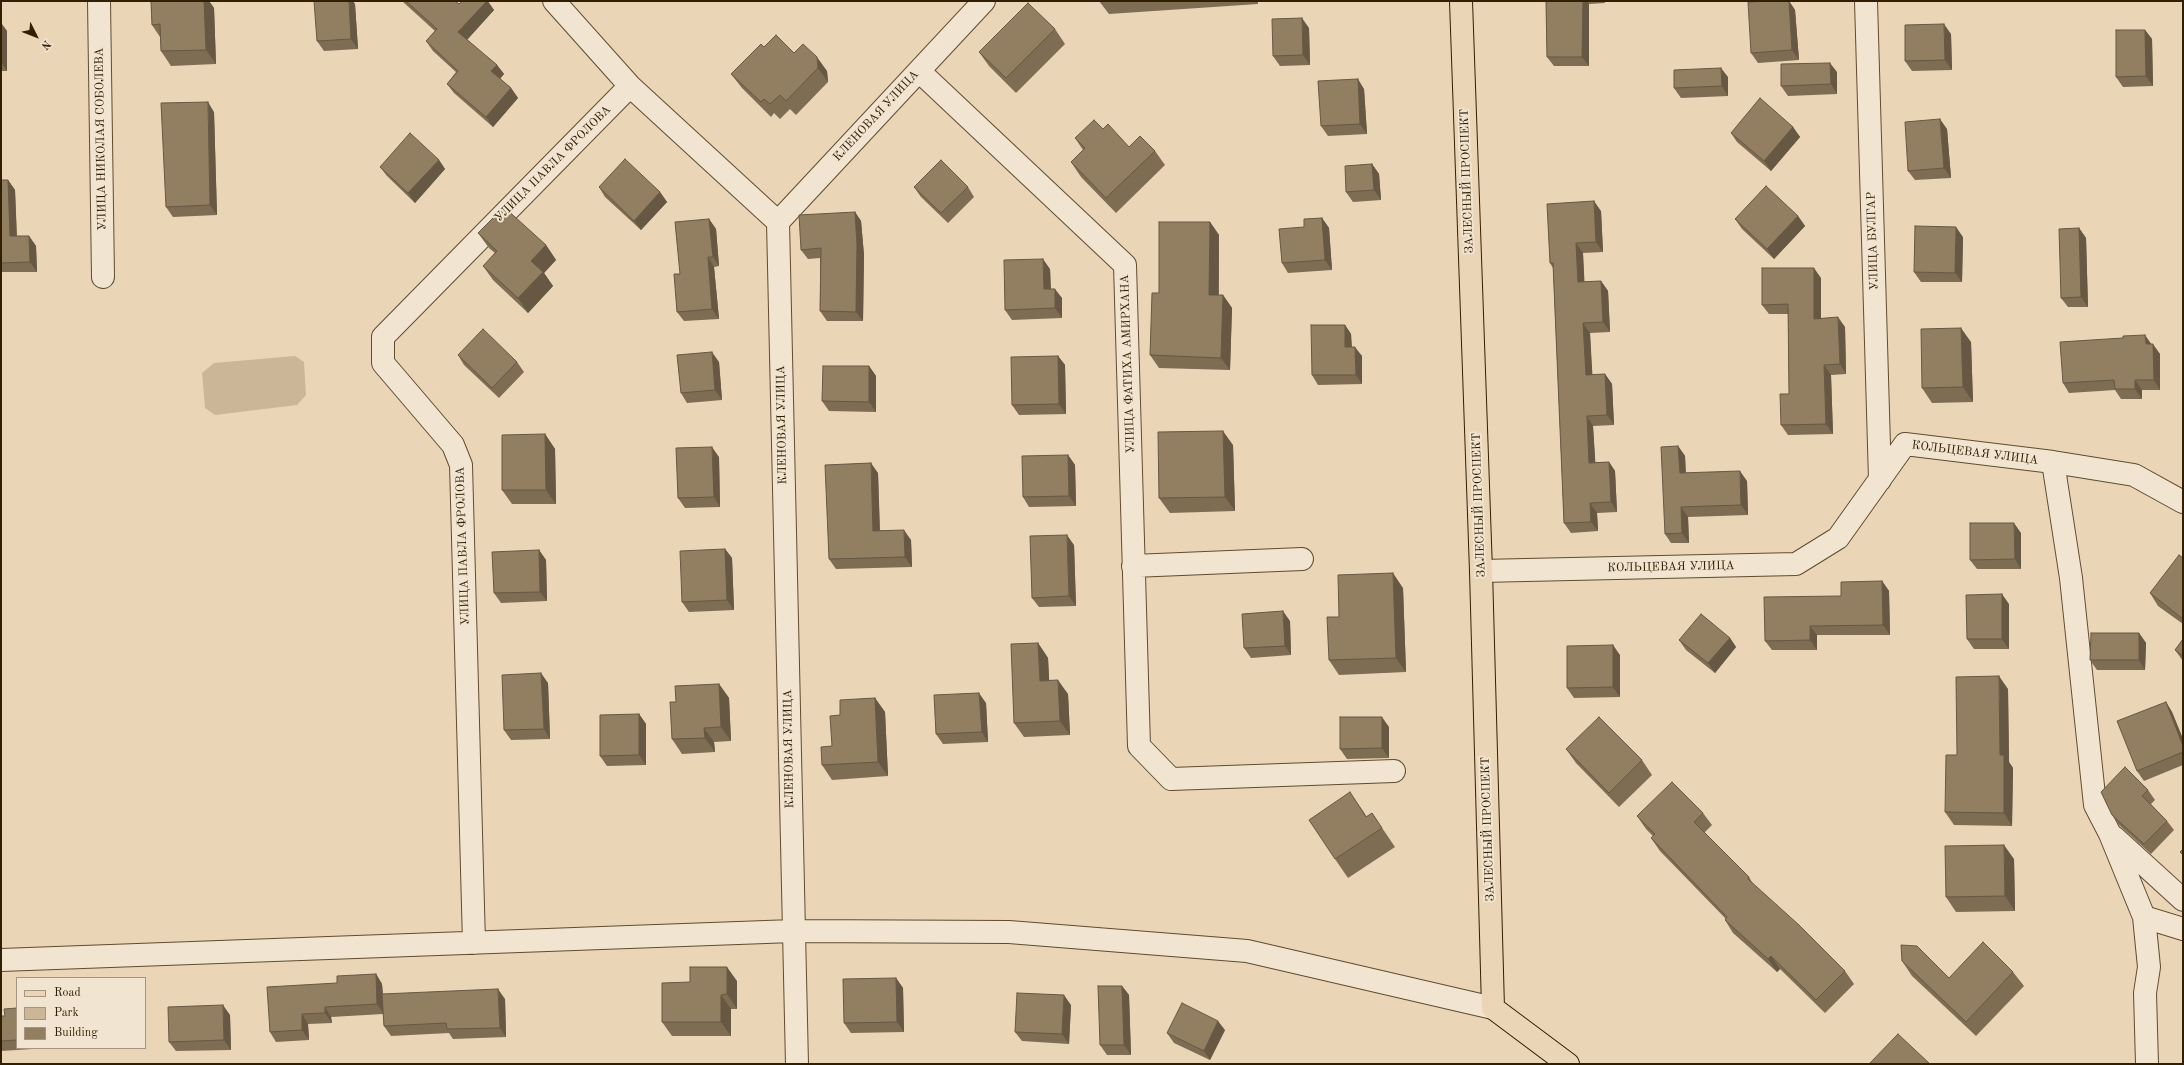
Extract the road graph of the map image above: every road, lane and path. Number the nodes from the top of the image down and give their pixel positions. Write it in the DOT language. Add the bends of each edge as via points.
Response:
graph roads {
  1 [pos="99,1"];
  2 [pos="554,1"];
  3 [pos="984,1"];
  4 [pos="1460,1"];
  5 [pos="1866,1"];
  6 [pos="919,71"];
  7 [pos="630,86"];
  8 [pos="778,222"];
  9 [pos="103,277"];
  10 [pos="2053,462"];
  11 [pos="1880,480"];
  12 [pos="2183,502"];
  13 [pos="1302,559"];
  14 [pos="1133,566"];
  15 [pos="1481,571"];
  16 [pos="1394,771"];
  17 [pos="2110,834"];
  18 [pos="2183,900"];
  19 [pos="2144,917"];
  20 [pos="2183,929"];
  21 [pos="793,931"];
  22 [pos="474,943"];
  23 [pos="1,960"];
  24 [pos="1493,1008"];
  25 [pos="797,1064"];
  26 [pos="1568,1064"];
  27 [pos="2147,1064"];
  1 -- 9 [label="street, УЛИЦА НИКОЛАЯ СОБОЛЕВА"];
  2 -- 7 [label="street"];
  3 -- 6 [label="street, КЛЕНОВАЯ УЛИЦА"];
  4 -- 15 [label="main road, ЗАЛЕСНЫЙ ПРОСПЕКТ"];
  5 -- 11 [label="street, УЛИЦА БУЛГАР"];
  6 -- 8 [label="street, КЛЕНОВАЯ УЛИЦА"];
  6 -- 14 [label="street, УЛИЦА ФАТИХА АМИРХАНА" via="1125,265"];
  7 -- 8 [label="street"];
  7 -- 22 [label="street, УЛИЦА ПАВЛА ФРОЛОВА" via="383,337 383,363 454,445 461,465"];
  8 -- 21 [label="street, КЛЕНОВАЯ УЛИЦА"];
  10 -- 11 [label="street, КОЛЬЦЕВАЯ УЛИЦА" via="1905,444"];
  10 -- 12 [label="street" via="2134,475"];
  10 -- 17 [label="street, КОЛЬЦЕВАЯ УЛИЦА" via="2071,578 2095,805"];
  11 -- 15 [label="street, КОЛЬЦЕВАЯ УЛИЦА" via="1838,538 1796,564"];
  13 -- 14 [label="street"];
  14 -- 16 [label="street, УЛИЦА ФАТИХА АМИРХАНА" via="1139,746 1171,779"];
  15 -- 24 [label="main road, ЗАЛЕСНЫЙ ПРОСПЕКТ"];
  17 -- 18 [label="street"];
  17 -- 19 [label="street, КОЛЬЦЕВАЯ УЛИЦА"];
  19 -- 20 [label="street"];
  19 -- 27 [label="street, КОЛЬЦЕВАЯ УЛИЦА" via="2149,967 2145,993"];
  21 -- 22 [label="street"];
  21 -- 24 [label="street" via="1009,932 1247,951"];
  21 -- 25 [label="street, КЛЕНОВАЯ УЛИЦА"];
  22 -- 23 [label="street"];
  24 -- 26 [label="main road"];
}
